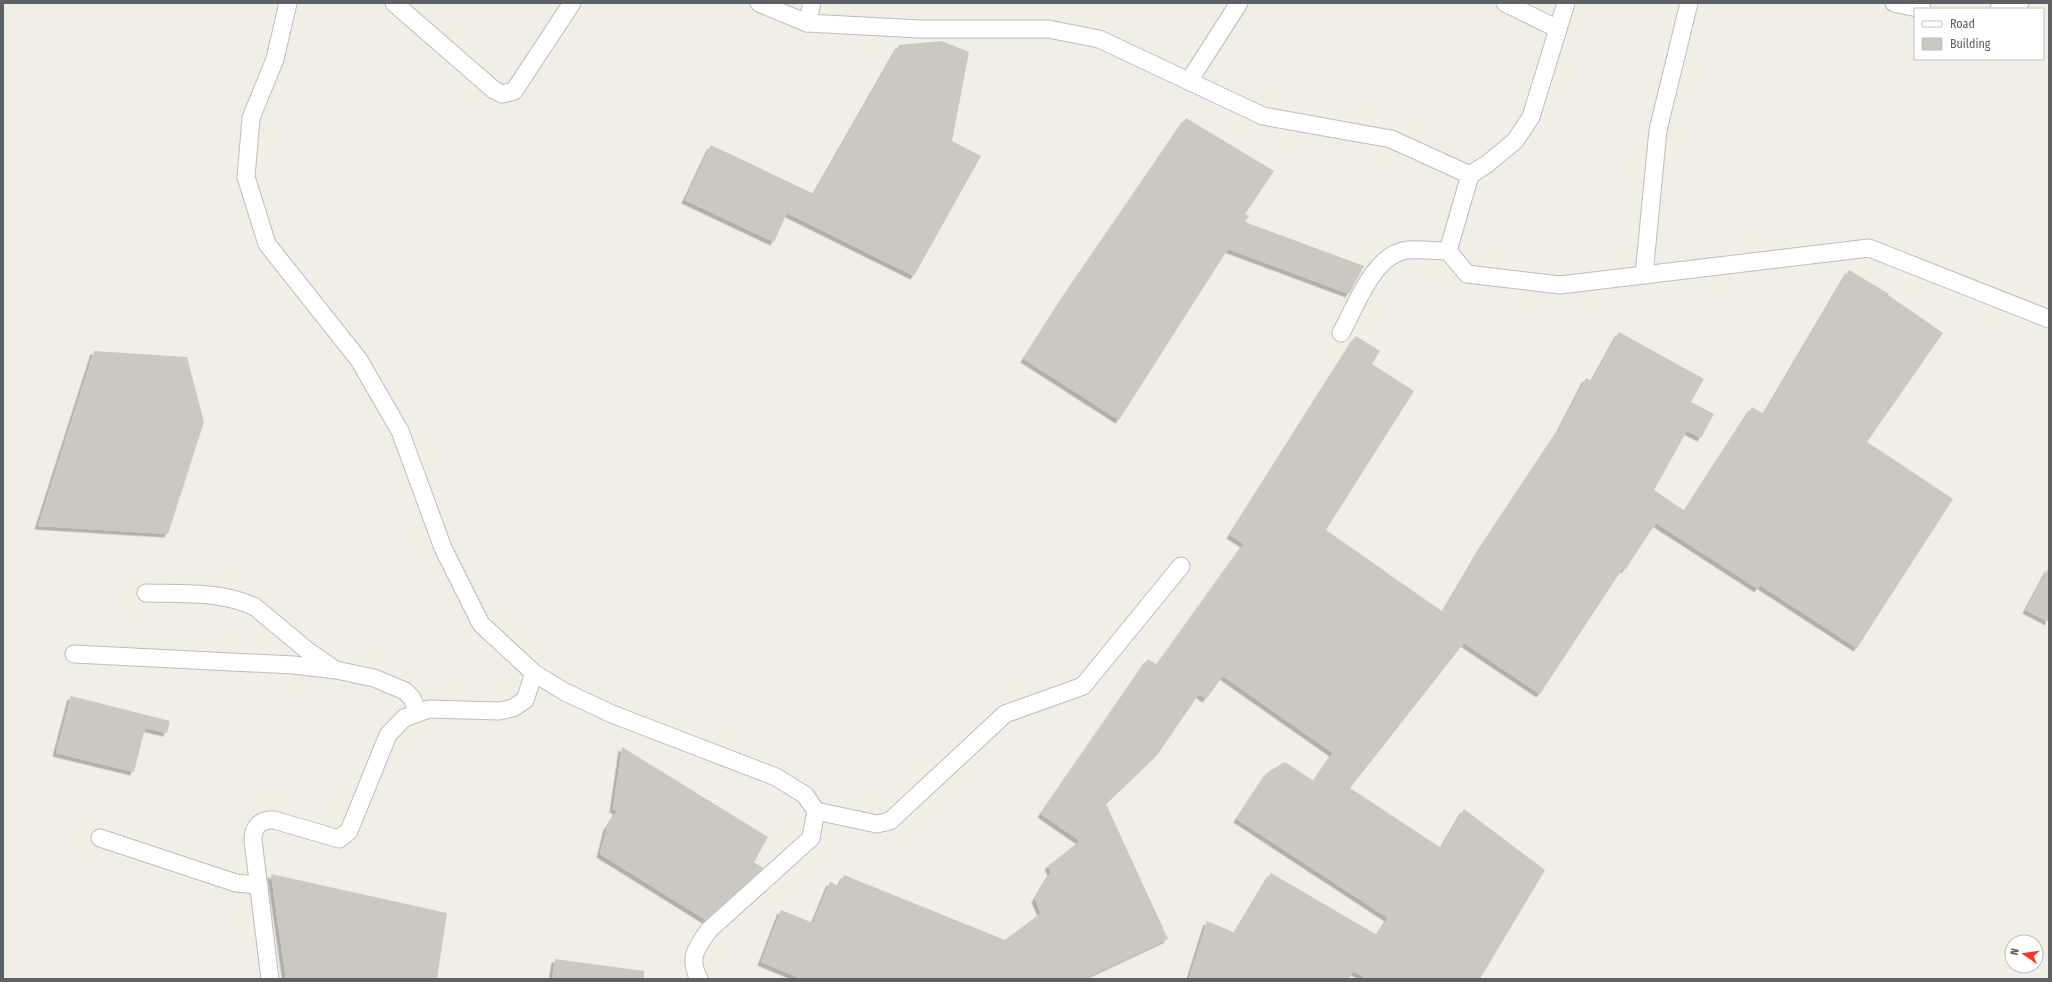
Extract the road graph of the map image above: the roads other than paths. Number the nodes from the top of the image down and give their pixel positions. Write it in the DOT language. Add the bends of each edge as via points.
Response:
graph roads {
  1 [pos="288,3"];
  2 [pos="394,3"];
  3 [pos="572,3"];
  4 [pos="759,3"];
  5 [pos="812,3"];
  6 [pos="1238,3"];
  7 [pos="1505,3"];
  8 [pos="1566,3"];
  9 [pos="1689,3"];
  10 [pos="1894,3"];
  11 [pos="2020,3"];
  12 [pos="1917,8"];
  13 [pos="2002,8"];
  14 [pos="807,23"];
  15 [pos="1558,28"];
  16 [pos="1189,81"];
  17 [pos="1470,175"];
  18 [pos="1448,251"];
  19 [pos="1644,275"];
  20 [pos="2049,318"];
  21 [pos="1341,333"];
  22 [pos="1181,566"];
  23 [pos="146,593"];
  24 [pos="74,654"];
  25 [pos="336,670"];
  26 [pos="534,673"];
  27 [pos="418,713"];
  28 [pos="816,811"];
  29 [pos="100,838"];
  30 [pos="259,885"];
  31 [pos="270,979"];
  32 [pos="699,979"];
  1 -- 26 [label="street" via="276,59 252,118 246,177 267,244 359,360 400,431 443,548 481,624"];
  2 -- 3 [label="street" via="494,90 507,94 514,91"];
  4 -- 14 [label="street"];
  5 -- 14 [label="street"];
  6 -- 16 [label="street"];
  7 -- 15 [label="street"];
  8 -- 15 [label="street"];
  9 -- 19 [label="street" via="1658,130"];
  10 -- 12 [label="street"];
  11 -- 13 [label="street"];
  14 -- 16 [label="street" via="920,29 1048,29 1099,39"];
  15 -- 17 [label="street" via="1531,117 1515,140"];
  16 -- 17 [label="street" via="1263,116 1391,139"];
  17 -- 18 [label="street"];
  18 -- 19 [label="street" via="1467,274 1560,284"];
  18 -- 21 [label="street" via="1407,250 1383,262 1373,274"];
  19 -- 20 [label="street" via="1869,248"];
  22 -- 28 [label="street" via="1083,686 1005,714 890,821 877,824"];
  23 -- 25 [label="street" via="219,596 246,602 256,607"];
  24 -- 25 [label="street" via="293,665"];
  25 -- 27 [label="street" via="374,678 405,691 412,698"];
  26 -- 27 [label="street" via="525,700 513,708 499,711 429,710"];
  26 -- 28 [label="street" via="564,692 612,714 776,777 805,795"];
  27 -- 30 [label="street" via="404,718 388,735 349,831 339,839 274,820 259,823 253,834"];
  28 -- 32 [label="street" via="811,838 709,930 696,948 693,964"];
  29 -- 30 [label="street" via="236,883"];
  30 -- 31 [label="street"];
}
